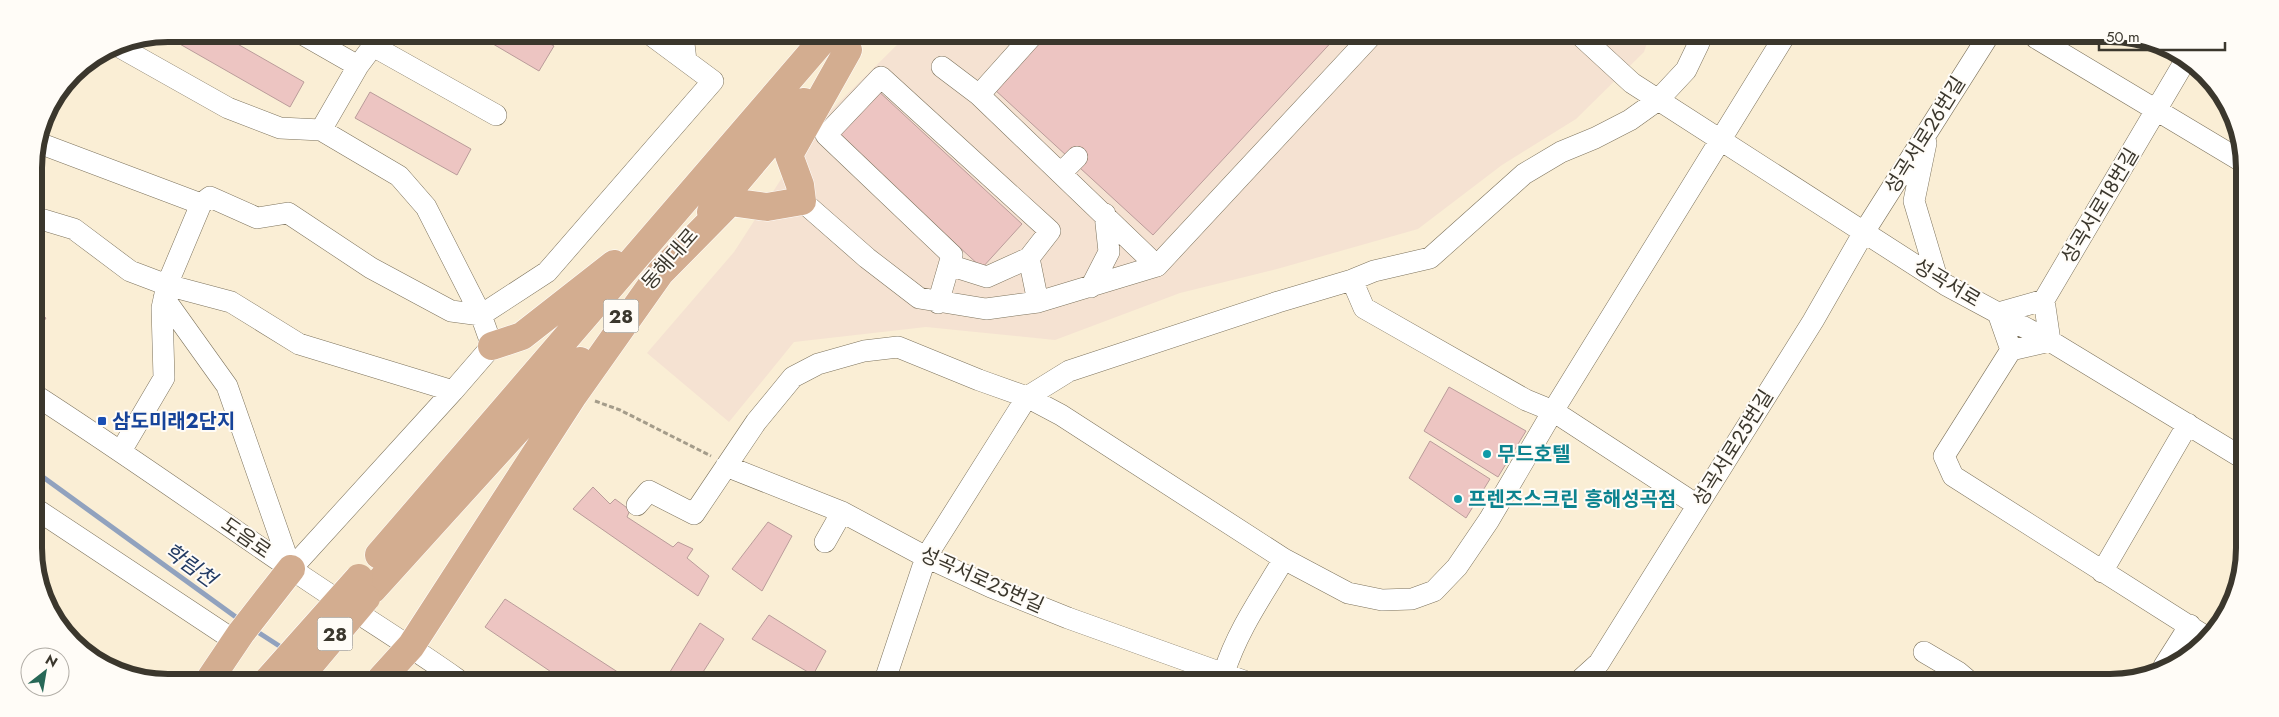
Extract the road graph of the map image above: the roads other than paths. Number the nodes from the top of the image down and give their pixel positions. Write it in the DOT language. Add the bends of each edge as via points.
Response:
graph roads {
  1 [pos="1364,42"];
  2 [pos="1588,42"];
  3 [pos="1698,42"];
  4 [pos="1781,42"];
  5 [pos="1984,42"];
  6 [pos="2043,42"];
  7 [pos="318,43"];
  8 [pos="374,43"];
  9 [pos="381,43"];
  10 [pos="661,43"];
  11 [pos="684,43"];
  12 [pos="842,43"];
  13 [pos="843,43"];
  14 [pos="844,43"];
  15 [pos="1026,43"];
  16 [pos="125,50"];
  17 [pos="686,61"];
  18 [pos="358,66"];
  19 [pos="2182,66"];
  20 [pos="942,67"];
  21 [pos="979,95"];
  22 [pos="1658,100"];
  23 [pos="2156,112"];
  24 [pos="496,115"];
  25 [pos="321,130"];
  26 [pos="1928,130"];
  27 [pos="1720,140"];
  28 [pos="45,145"];
  29 [pos="1077,157"];
  30 [pos="2236,158"];
  31 [pos="1061,173"];
  32 [pos="802,201"];
  33 [pos="201,204"];
  34 [pos="1105,214"];
  35 [pos="43,220"];
  36 [pos="662,227"];
  37 [pos="1864,232"];
  38 [pos="1028,258"];
  39 [pos="949,265"];
  40 [pos="1158,266"];
  41 [pos="660,273"];
  42 [pos="1936,278"];
  43 [pos="1352,280"];
  44 [pos="1090,287"];
  45 [pos="166,291"];
  46 [pos="2044,300"];
  47 [pos="1038,302"];
  48 [pos="938,303"];
  49 [pos="1998,313"];
  50 [pos="481,315"];
  51 [pos="2050,341"];
  52 [pos="492,346"];
  53 [pos="2011,350"];
  54 [pos="454,391"];
  55 [pos="1027,397"];
  56 [pos="42,400"];
  57 [pos="1553,411"];
  58 [pos="2188,424"];
  59 [pos="121,451"];
  60 [pos="2236,454"];
  61 [pos="726,466"];
  62 [pos="637,505"];
  63 [pos="1697,505"];
  64 [pos="842,512"];
  65 [pos="42,513"];
  66 [pos="825,542"];
  67 [pos="926,557"];
  68 [pos="1284,559"];
  69 [pos="291,569"];
  70 [pos="2102,572"];
  71 [pos="366,583"];
  72 [pos="2190,625"];
  73 [pos="2202,634"];
  74 [pos="238,637"];
  75 [pos="411,646"];
  76 [pos="1924,652"];
  77 [pos="2167,661"];
  78 [pos="1224,672"];
  79 [pos="204,674"];
  80 [pos="213,674"];
  81 [pos="274,674"];
  82 [pos="302,674"];
  83 [pos="386,674"];
  84 [pos="450,674"];
  85 [pos="887,674"];
  86 [pos="1228,674"];
  87 [pos="1587,674"];
  88 [pos="1960,674"];
  1 -- 40 [label="street"];
  2 -- 22 [label="street, 성곡서로" via="1632,83"];
  3 -- 22 [label="street" via="1686,70"];
  4 -- 27 [label="street"];
  5 -- 26 [label="street, 성곡서로26번길"];
  6 -- 23 [label="street"];
  7 -- 18 [label="street"];
  8 -- 18 [label="street"];
  9 -- 24 [label="street"];
  10 -- 17 [label="street"];
  11 -- 17 [label="street"];
  12 -- 36 [label="main road"];
  13 -- 41 [label="main road, 동해대로 / 28"];
  14 -- 32 [label="main road" via="789,155"];
  15 -- 21 [label="street"];
  16 -- 25 [label="street" via="228,108 280,128"];
  17 -- 50 [label="street" via="713,80 547,272"];
  18 -- 25 [label="street"];
  19 -- 23 [label="street, 성곡서로18번길"];
  20 -- 21 [label="street"];
  21 -- 31 [label="street"];
  22 -- 27 [label="street, 성곡서로"];
  22 -- 43 [label="street" via="1630,120 1561,152 1524,174 1430,258 1374,271"];
  23 -- 30 [label="street"];
  23 -- 46 [label="street, 성곡서로18번길"];
  25 -- 50 [label="street" via="400,176 426,207"];
  26 -- 37 [label="street, 성곡서로26번길"];
  26 -- 42 [label="street" via="1914,201"];
  27 -- 37 [label="street, 성곡서로"];
  27 -- 57 [label="street"];
  28 -- 33 [label="street"];
  29 -- 31 [label="street"];
  31 -- 34 [label="street"];
  32 -- 41 [label="main road" via="767,206 730,202"];
  32 -- 48 [label="street" via="919,298"];
  33 -- 45 [label="street"];
  33 -- 50 [label="street" via="210,198 257,218 288,212 371,268 451,312"];
  34 -- 40 [label="street"];
  34 -- 44 [label="street" via="1109,252"];
  35 -- 45 [label="street" via="74,229 130,271"];
  36 -- 52 [label="main road" via="522,336"];
  36 -- 71 [label="main road"];
  37 -- 42 [label="street, 성곡서로"];
  37 -- 63 [label="street, 성곡서로25번길"];
  38 -- 39 [label="street" via="987,277"];
  38 -- 39 [label="street" via="1050,231 881,77 826,134 952,255"];
  38 -- 47 [label="street"];
  39 -- 48 [label="street"];
  40 -- 44 [label="street"];
  41 -- 71 [label="main road, 동해대로 / 28"];
  41 -- 75 [label="main road" via="573,396"];
  42 -- 49 [label="street, 성곡서로"];
  43 -- 55 [label="street" via="1068,371"];
  43 -- 57 [label="street" via="1364,308 1526,400"];
  44 -- 47 [label="street"];
  45 -- 54 [label="street" via="231,302 299,344"];
  45 -- 59 [label="street" via="162,308 164,378"];
  45 -- 69 [label="street" via="227,386"];
  46 -- 49 [label="street"];
  46 -- 51 [label="street"];
  47 -- 48 [label="street" via="986,309"];
  49 -- 51 [label="street, 성곡서로"];
  49 -- 53 [label="street"];
  50 -- 52 [label="street"];
  51 -- 53 [label="street"];
  51 -- 58 [label="street, 성곡서로"];
  52 -- 54 [label="street"];
  53 -- 70 [label="street" via="1944,456 1953,476"];
  54 -- 69 [label="street"];
  55 -- 61 [label="street" via="898,347 864,351 818,364 793,377"];
  55 -- 67 [label="street"];
  55 -- 68 [label="street"];
  56 -- 59 [label="street, 도음로"];
  57 -- 63 [label="street"];
  57 -- 68 [label="street" via="1489,520 1457,567 1434,591 1412,599 1365,597 1348,593"];
  58 -- 60 [label="street, 성곡서로"];
  58 -- 70 [label="street"];
  59 -- 69 [label="street, 도음로"];
  61 -- 62 [label="street" via="694,514 649,491"];
  61 -- 64 [label="street, 성곡서로25번길"];
  63 -- 87 [label="street, 성곡서로25번길" via="1599,663"];
  64 -- 66 [label="street"];
  64 -- 67 [label="street, 성곡서로25번길"];
  65 -- 74 [label="street"];
  67 -- 78 [label="street, 성곡서로25번길" via="991,588 1068,618"];
  67 -- 85 [label="street"];
  68 -- 78 [label="street" via="1247,619"];
  69 -- 74 [label="main road"];
  69 -- 75 [label="street, 도음로"];
  70 -- 72 [label="street"];
  71 -- 81 [label="main road, bridge"];
  71 -- 82 [label="main road, 28, bridge"];
  72 -- 73 [label="street"];
  72 -- 77 [label="street"];
  74 -- 79 [label="street"];
  74 -- 80 [label="main road"];
  75 -- 83 [label="main road"];
  75 -- 84 [label="street, 도음로"];
  76 -- 88 [label="street"];
  78 -- 86 [label="street, 성곡서로25번길"];
}
